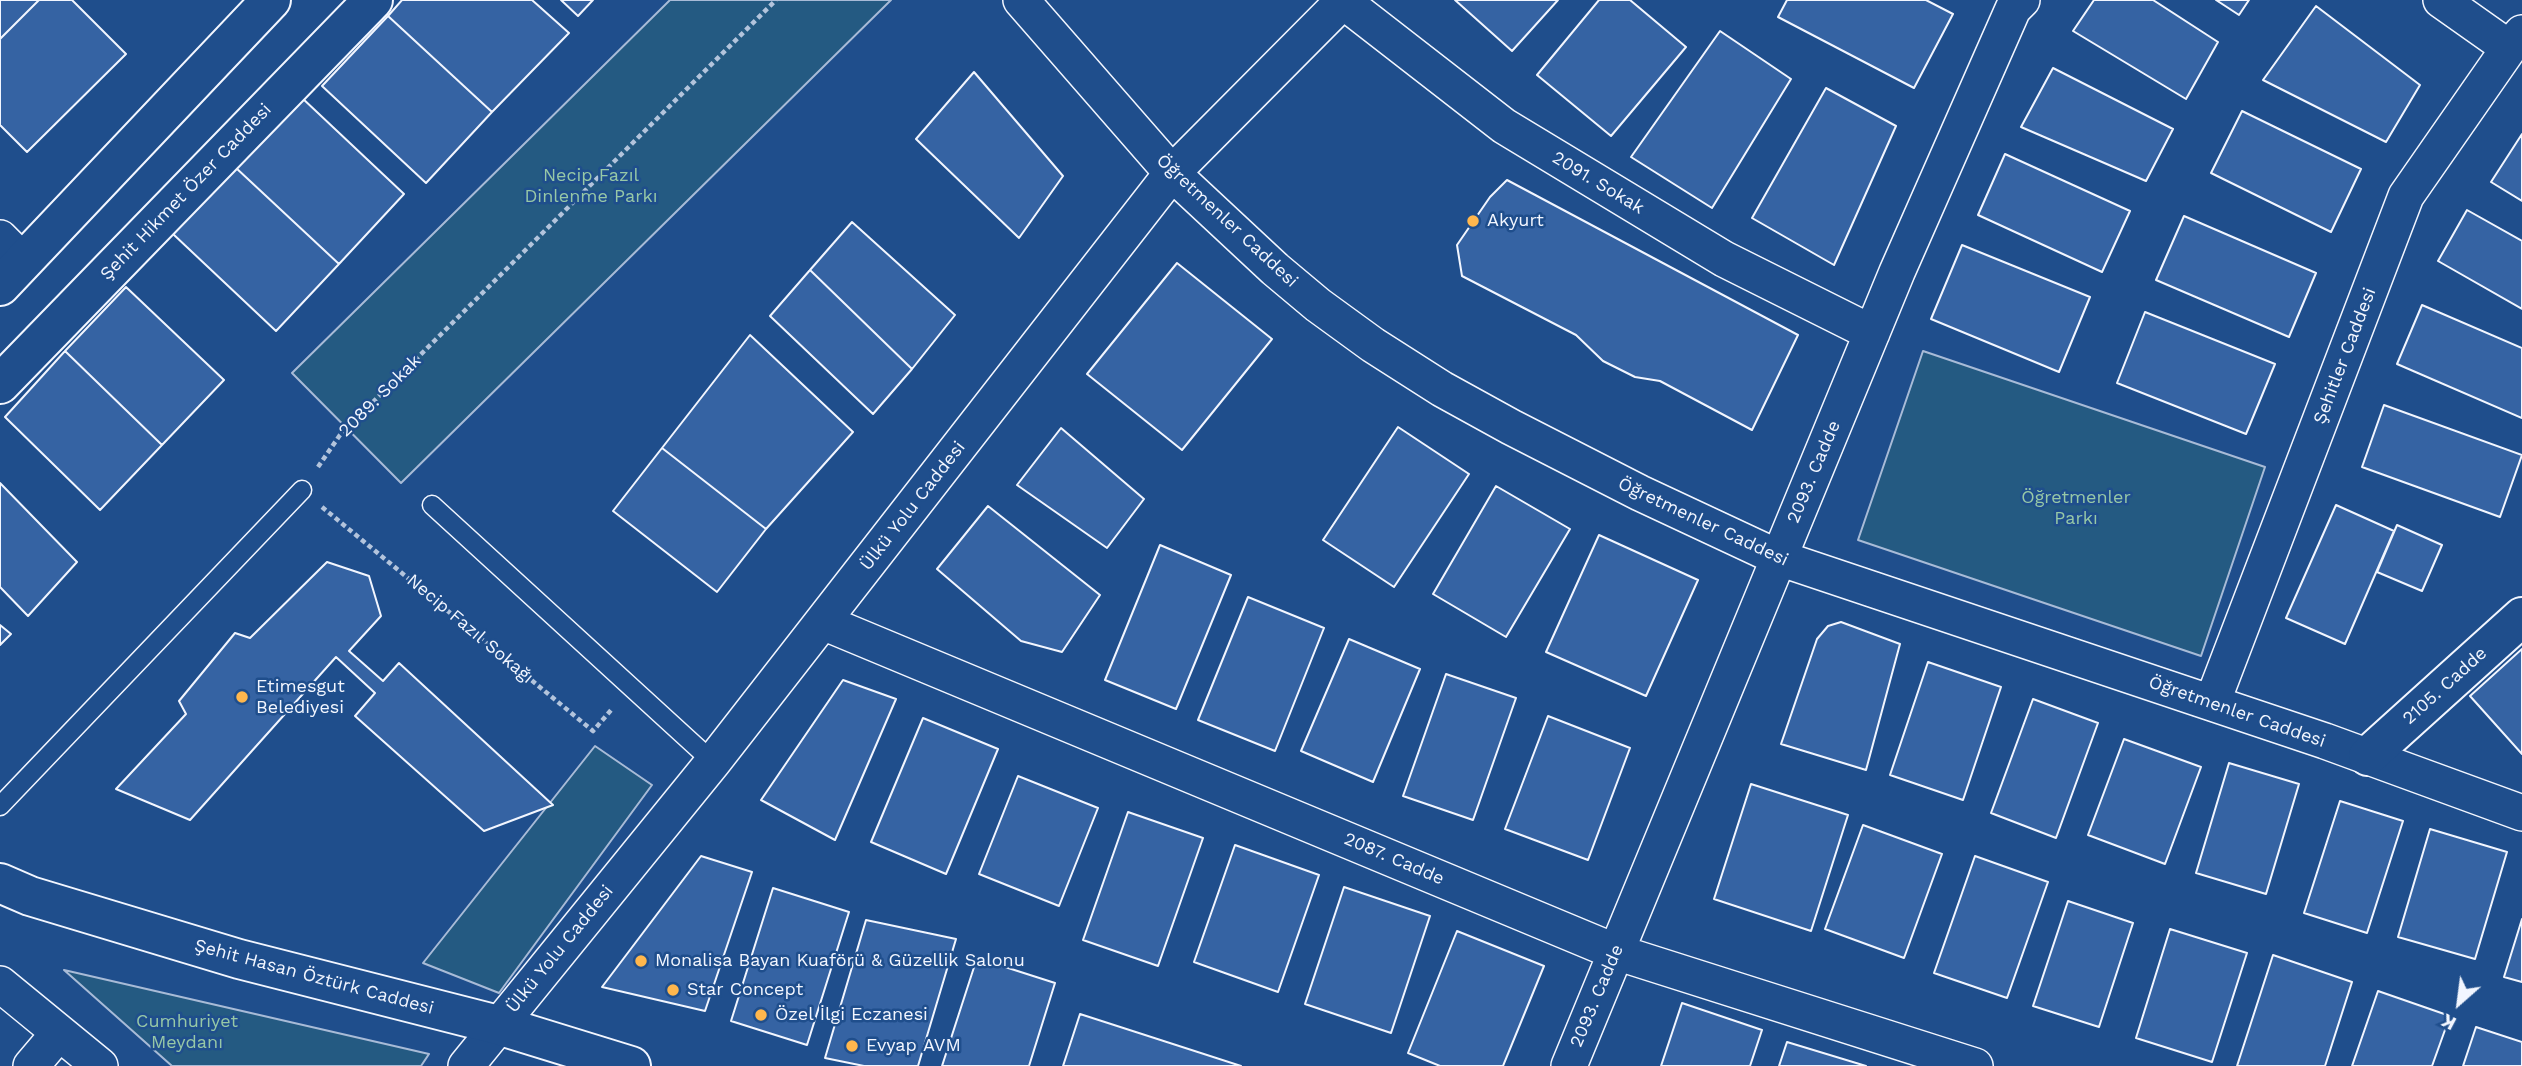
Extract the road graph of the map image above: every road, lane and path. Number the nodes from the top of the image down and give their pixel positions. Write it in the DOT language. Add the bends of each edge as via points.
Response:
graph roads {
  1 [pos="271,0"];
  2 [pos="373,0"];
  3 [pos="776,0"];
  4 [pos="1021,0"];
  5 [pos="2022,0"];
  6 [pos="2441,0"];
  7 [pos="1344,1"];
  8 [pos="2515,40"];
  9 [pos="1172,173"];
  10 [pos="8,262"];
  11 [pos="1872,333"];
  12 [pos="0,384"];
  13 [pos="302,490"];
  14 [pos="432,505"];
  15 [pos="1779,558"];
  16 [pos="2522,617"];
  17 [pos="824,622"];
  18 [pos="630,687"];
  19 [pos="2212,703"];
  20 [pos="2368,756"];
  21 [pos="713,762"];
  22 [pos="0,806"];
  23 [pos="2522,813"];
  24 [pos="0,883"];
  25 [pos="1616,952"];
  26 [pos="0,984"];
  27 [pos="498,1025"];
  28 [pos="59,1032"];
  29 [pos="31,1066"];
  30 [pos="100,1066"];
  31 [pos="466,1066"];
  32 [pos="631,1066"];
  33 [pos="1569,1066"];
  34 [pos="1975,1066"];
  1 -- 10 [label="main road"];
  2 -- 12 [label="main road, Şehit Hikmet Özer Caddesi"];
  3 -- 13 [label="path, 2089. Sokak" via="340,435"];
  4 -- 9 [label="street, Öğretmenler Caddesi"];
  5 -- 11 [label="street, 2093. Cadde" via="2013,9"];
  6 -- 8 [label="street"];
  7 -- 9 [label="street, Ülkü Yolu Caddesi"];
  7 -- 11 [label="street, 2091. Sokak" via="1504,126 1724,259"];
  8 -- 19 [label="street, Şehitler Caddesi" via="2406,196"];
  9 -- 15 [label="street, Öğretmenler Caddesi" via="1318,305 1442,389 1640,493"];
  9 -- 17 [label="street, Ülkü Yolu Caddesi"];
  11 -- 15 [label="street, 2093. Cadde"];
  13 -- 18 [label="path, Necip Fazıl Sokağı" via="593,731"];
  13 -- 22 [label="lane"];
  14 -- 18 [label="lane"];
  15 -- 19 [label="street, Öğretmenler Caddesi"];
  15 -- 25 [label="street, 2093. Cadde"];
  16 -- 20 [label="main road, 2105. Cadde"];
  17 -- 21 [label="street, Ülkü Yolu Caddesi"];
  17 -- 25 [label="street, 2087. Cadde"];
  18 -- 21 [label="lane"];
  19 -- 20 [label="street, Öğretmenler Caddesi"];
  20 -- 23 [label="street, Öğretmenler Caddesi"];
  21 -- 27 [label="street, Ülkü Yolu Caddesi"];
  24 -- 27 [label="main road, Şehit Hasan Öztürk Caddesi" via="30,897 239,960"];
  25 -- 33 [label="street, 2093. Cadde"];
  25 -- 34 [label="street, 2087. Cadde"];
  26 -- 28 [label="street"];
  27 -- 31 [label="street, Ülkü Yolu Caddesi"];
  27 -- 32 [label="main road, Şehit Hasan Öztürk Caddesi"];
  28 -- 29 [label="street"];
  28 -- 30 [label="street"];
}
